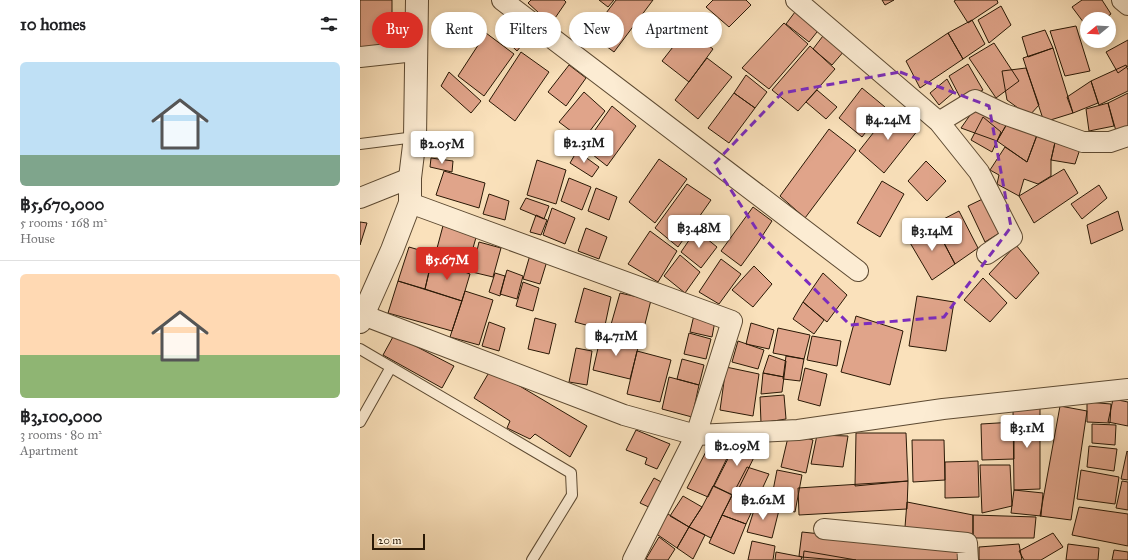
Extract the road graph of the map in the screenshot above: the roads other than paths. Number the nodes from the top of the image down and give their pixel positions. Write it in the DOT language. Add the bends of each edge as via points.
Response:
graph roads {
  1 [pos="417,0"];
  2 [pos="502,0"];
  3 [pos="796,0"];
  4 [pos="1122,0"];
  5 [pos="1128,5"];
  6 [pos="416,52"];
  7 [pos="360,57"];
  8 [pos="939,122"];
  9 [pos="1128,136"];
  10 [pos="415,137"];
  11 [pos="360,144"];
  12 [pos="410,178"];
  13 [pos="360,198"];
  14 [pos="410,203"];
  15 [pos="987,254"];
  16 [pos="858,271"];
  17 [pos="362,318"];
  18 [pos="360,349"];
  19 [pos="391,367"];
  20 [pos="1128,389"];
  21 [pos="360,422"];
  22 [pos="696,435"];
  23 [pos="824,529"];
  24 [pos="532,560"];
  25 [pos="633,560"];
  26 [pos="968,560"];
  1 -- 6 [label="street"];
  2 -- 16 [label="street"];
  3 -- 8 [label="street"];
  4 -- 5 [label="street"];
  6 -- 7 [label="street"];
  6 -- 10 [label="street"];
  8 -- 9 [label="street" via="975,100 1004,114 1083,142 1110,142"];
  8 -- 15 [label="street" via="979,172 1012,237"];
  10 -- 11 [label="lane"];
  10 -- 12 [label="street"];
  12 -- 13 [label="street"];
  12 -- 14 [label="street"];
  14 -- 17 [label="street"];
  14 -- 22 [label="street" via="732,322"];
  17 -- 22 [label="street" via="624,415"];
  18 -- 19 [label="lane"];
  19 -- 21 [label="lane"];
  19 -- 24 [label="lane" via="571,473 572,495"];
  20 -- 22 [label="street" via="943,409 798,430"];
  22 -- 25 [label="street"];
  23 -- 26 [label="street" via="967,543"];
}
